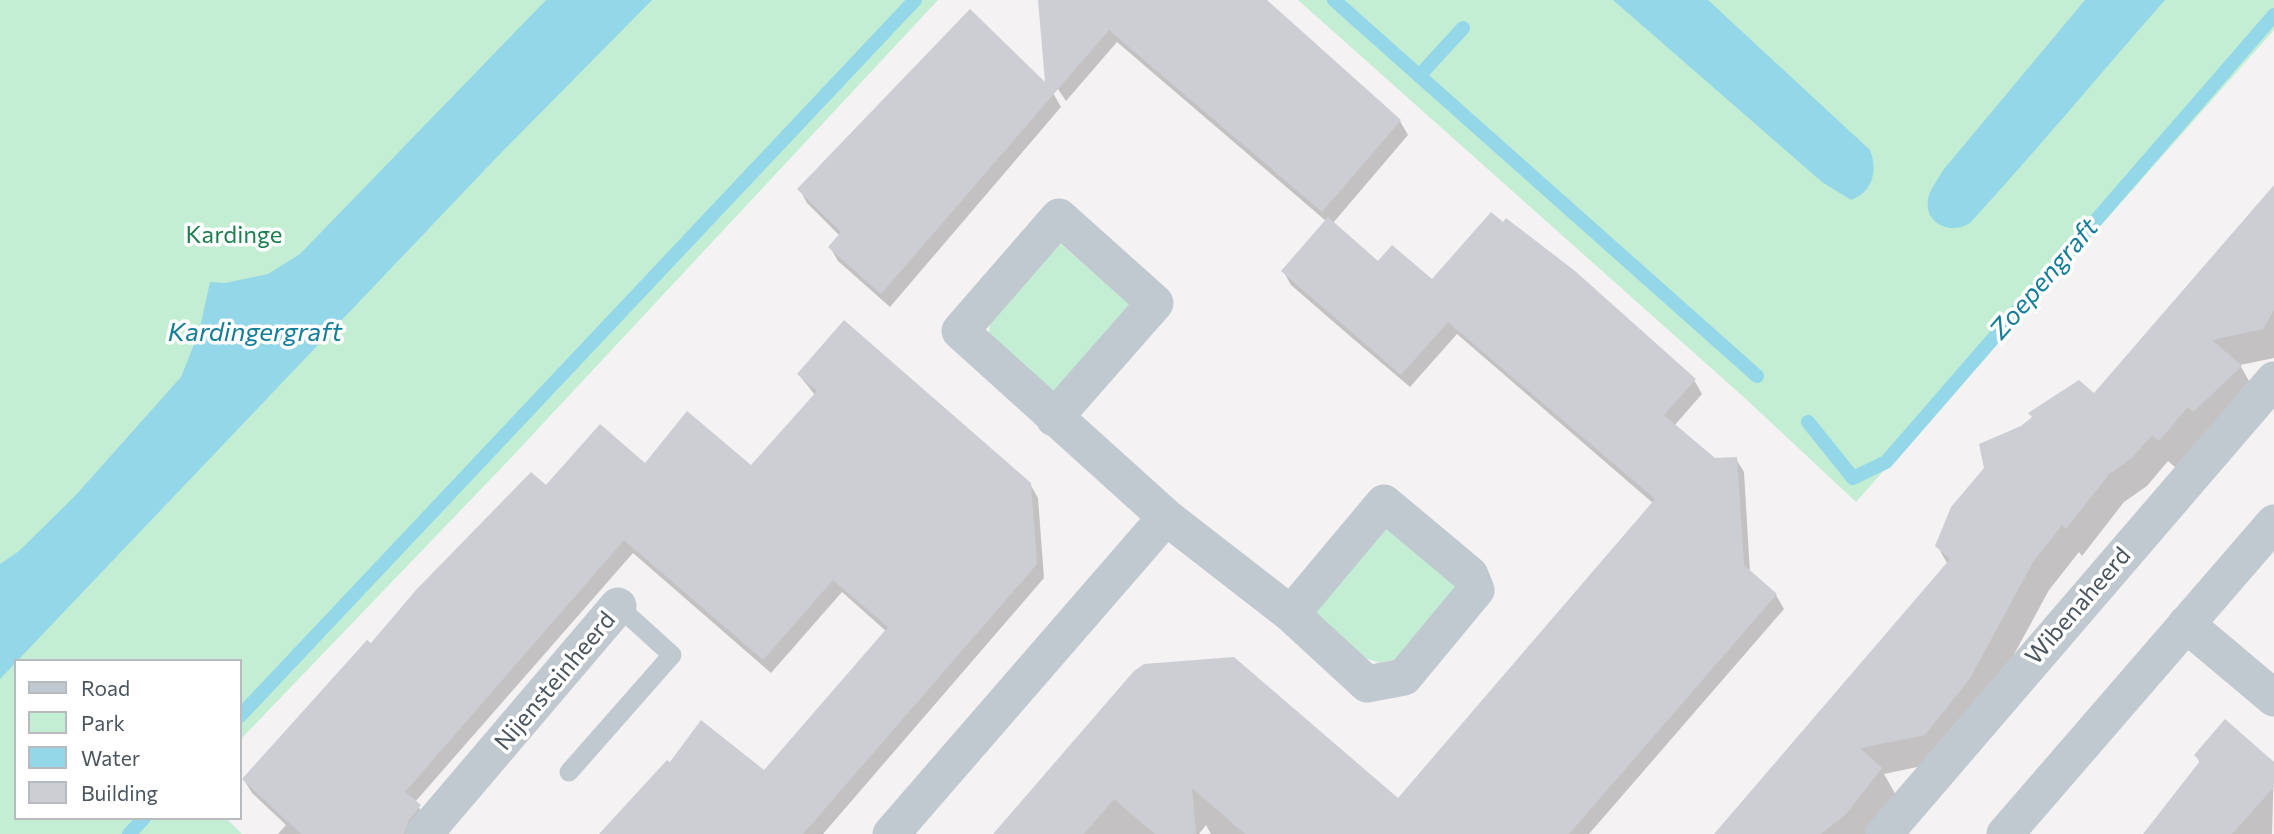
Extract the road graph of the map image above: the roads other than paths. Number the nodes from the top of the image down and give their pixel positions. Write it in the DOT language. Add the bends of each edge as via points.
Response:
graph roads {
  1 [pos="2274,380"];
  2 [pos="1054,418"];
  3 [pos="1166,517"];
  4 [pos="2274,523"];
  5 [pos="618,606"];
  6 [pos="1290,614"];
  7 [pos="2186,624"];
  8 [pos="2274,698"];
  9 [pos="569,772"];
  10 [pos="424,834"];
  11 [pos="891,834"];
  12 [pos="1884,834"];
  13 [pos="2005,834"];
  1 -- 12 [label="street, Wibenaheerd"];
  2 -- 2 [label="street" via="960,331 1059,217 1155,303"];
  2 -- 3 [label="street"];
  3 -- 6 [label="street"];
  3 -- 11 [label="street"];
  4 -- 7 [label="street"];
  5 -- 9 [label="lane, Nijensteinheerd" via="672,654"];
  5 -- 10 [label="street, Nijensteinheerd"];
  6 -- 6 [label="street" via="1384,503 1471,575 1476,590 1405,677 1367,684"];
  7 -- 8 [label="street"];
  7 -- 13 [label="street"];
}
